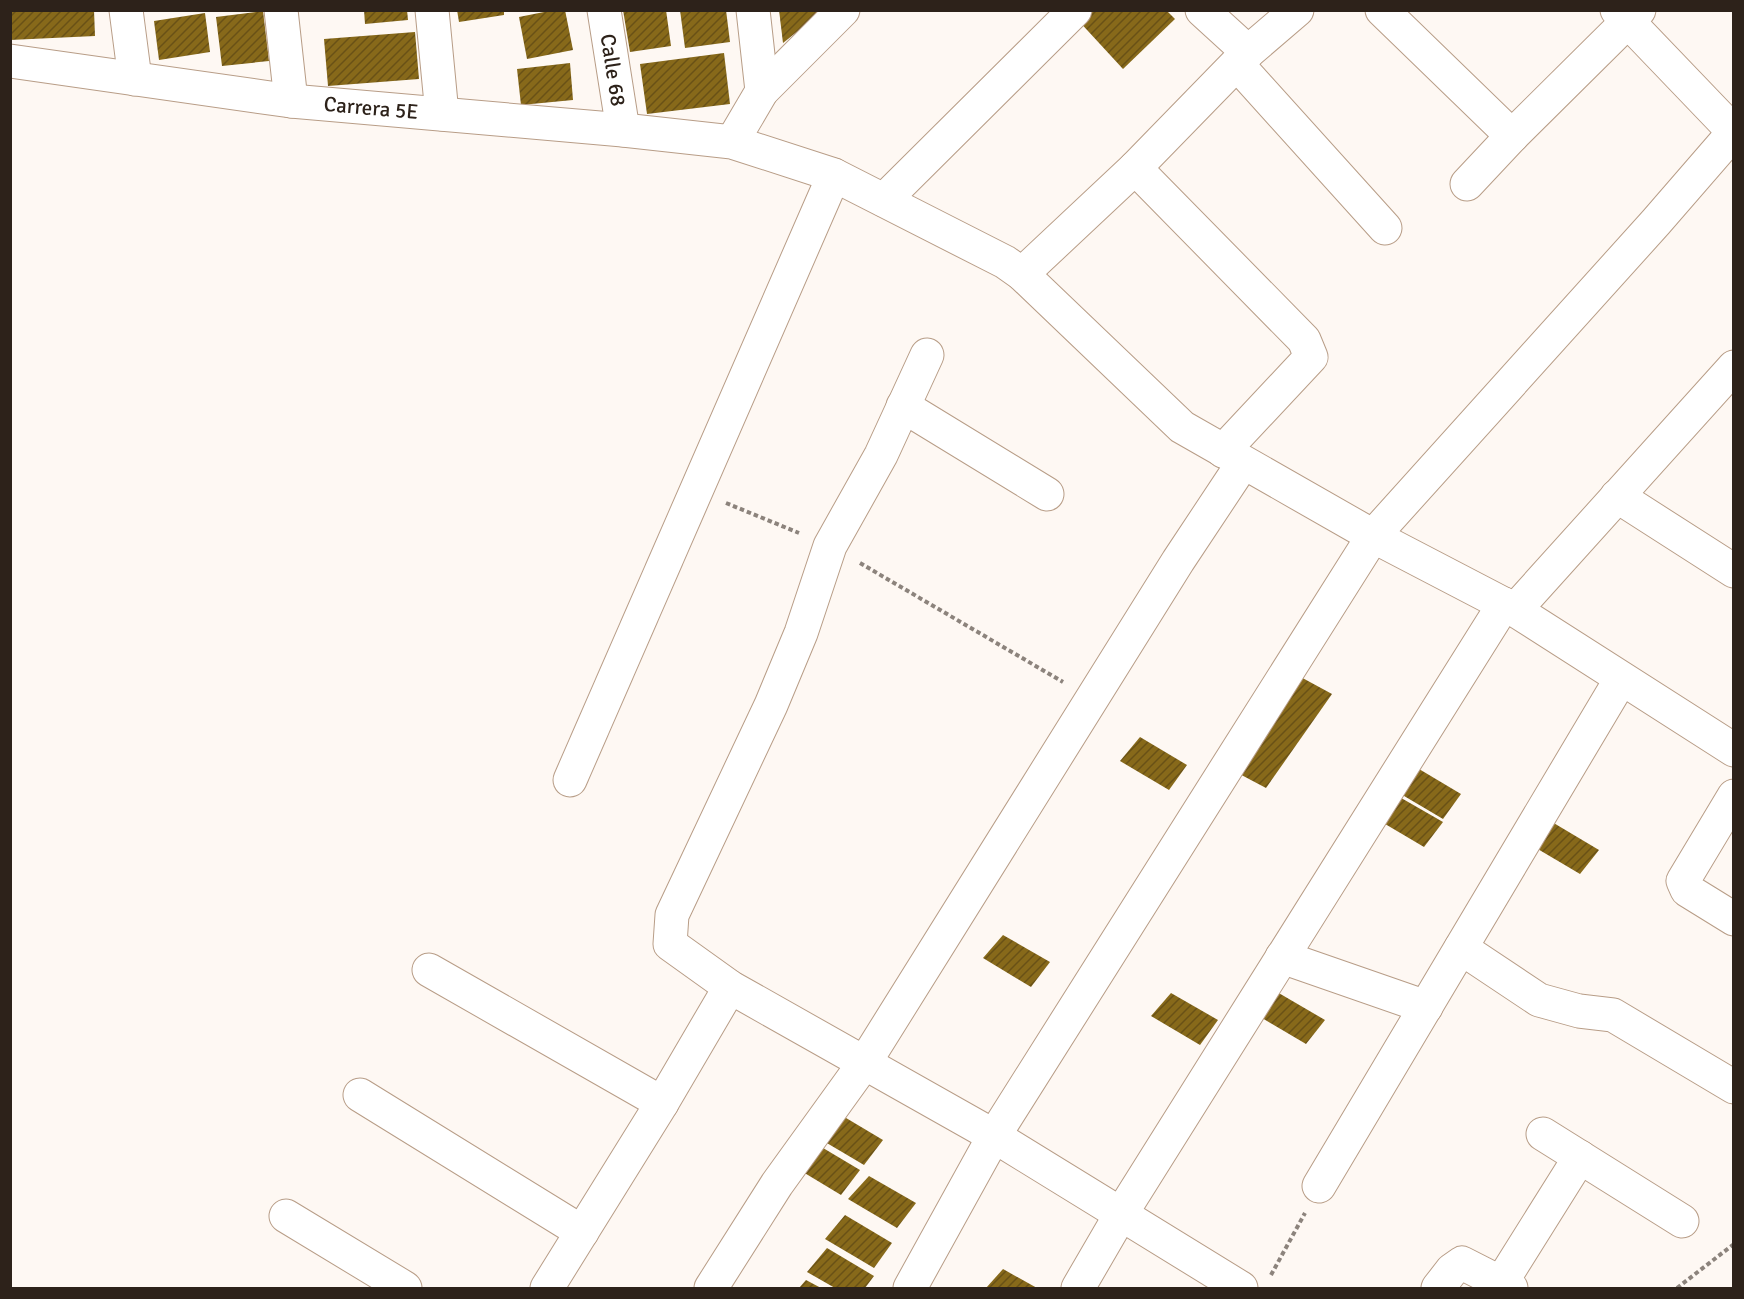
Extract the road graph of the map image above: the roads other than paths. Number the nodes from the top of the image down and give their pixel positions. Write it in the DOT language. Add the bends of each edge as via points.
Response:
graph roads {
  1 [pos="126,10"];
  2 [pos="280,10"];
  3 [pos="432,10"];
  4 [pos="604,10"];
  5 [pos="753,10"];
  6 [pos="843,10"];
  7 [pos="1075,10"];
  8 [pos="1202,10"];
  9 [pos="1297,10"];
  10 [pos="1382,10"];
  11 [pos="1628,14"];
  12 [pos="1243,58"];
  13 [pos="10,61"];
  14 [pos="135,79"];
  15 [pos="762,91"];
  16 [pos="291,101"];
  17 [pos="442,114"];
  18 [pos="623,130"];
  19 [pos="1734,132"];
  20 [pos="1512,136"];
  21 [pos="732,142"];
  22 [pos="1135,168"];
  23 [pos="834,175"];
  24 [pos="1467,184"];
  25 [pos="884,200"];
  26 [pos="1385,228"];
  27 [pos="1022,274"];
  28 [pos="927,355"];
  29 [pos="1734,367"];
  30 [pos="903,406"];
  31 [pos="1233,457"];
  32 [pos="1047,494"];
  33 [pos="1617,496"];
  34 [pos="1374,536"];
  35 [pos="1734,571"];
  36 [pos="1510,607"];
  37 [pos="1621,679"];
  38 [pos="1734,750"];
  39 [pos="570,780"];
  40 [pos="1734,796"];
  41 [pos="1734,919"];
  42 [pos="1461,948"];
  43 [pos="1282,957"];
  44 [pos="429,970"];
  45 [pos="730,987"];
  46 [pos="1426,1007"];
  47 [pos="865,1062"];
  48 [pos="1734,1087"];
  49 [pos="360,1095"];
  50 [pos="662,1103"];
  51 [pos="1543,1134"];
  52 [pos="994,1136"];
  53 [pos="1580,1157"];
  54 [pos="1319,1186"];
  55 [pos="1121,1214"];
  56 [pos="286,1216"];
  57 [pos="1682,1221"];
  58 [pos="582,1232"];
  59 [pos="1255,1283"];
  60 [pos="1506,1286"];
  61 [pos="405,1288"];
  62 [pos="547,1288"];
  63 [pos="711,1288"];
  64 [pos="910,1288"];
  65 [pos="1078,1288"];
  66 [pos="1438,1288"];
  1 -- 14 [label="street"];
  2 -- 16 [label="street"];
  3 -- 17 [label="street"];
  4 -- 18 [label="street, Calle 68"];
  5 -- 15 [label="street"];
  6 -- 15 [label="street"];
  7 -- 25 [label="street"];
  8 -- 12 [label="street"];
  9 -- 12 [label="street"];
  10 -- 20 [label="street"];
  11 -- 19 [label="street"];
  11 -- 20 [label="street"];
  12 -- 22 [label="street"];
  12 -- 26 [label="street"];
  13 -- 14 [label="street, Carrera 5E"];
  14 -- 16 [label="street, Carrera 5E"];
  15 -- 21 [label="street"];
  16 -- 17 [label="street, Carrera 5E"];
  17 -- 18 [label="street, Carrera 5E"];
  18 -- 21 [label="street, Carrera 5E"];
  19 -- 34 [label="street"];
  20 -- 24 [label="street"];
  21 -- 23 [label="street, Carrera 5E"];
  22 -- 27 [label="street"];
  22 -- 31 [label="street" via="1305,340 1311,357"];
  23 -- 25 [label="street, Carrera 5E"];
  23 -- 39 [label="street"];
  25 -- 27 [label="street, Carrera 5E"];
  27 -- 31 [label="street, Carrera 5E" via="1182,427"];
  28 -- 30 [label="street"];
  29 -- 33 [label="street"];
  30 -- 32 [label="street"];
  30 -- 45 [label="street" via="830,546 801,633 771,705 672,915 670,944"];
  31 -- 34 [label="street, Carrera 5E"];
  31 -- 47 [label="street" via="1178,561"];
  33 -- 35 [label="street"];
  33 -- 36 [label="street"];
  34 -- 36 [label="street, Carrera 5E"];
  34 -- 52 [label="street"];
  36 -- 37 [label="street, Carrera 5E"];
  36 -- 43 [label="street"];
  37 -- 38 [label="street, Carrera 5E"];
  37 -- 42 [label="street"];
  40 -- 41 [label="street" via="1683,881 1688,890"];
  42 -- 46 [label="street"];
  42 -- 48 [label="street" via="1539,1000 1613,1015"];
  43 -- 46 [label="street"];
  43 -- 55 [label="street"];
  44 -- 50 [label="street"];
  45 -- 47 [label="street"];
  45 -- 50 [label="street"];
  46 -- 54 [label="street"];
  47 -- 52 [label="street"];
  47 -- 63 [label="street" via="777,1184"];
  49 -- 58 [label="street"];
  50 -- 58 [label="street"];
  51 -- 53 [label="street"];
  52 -- 55 [label="street"];
  52 -- 64 [label="street"];
  53 -- 57 [label="street"];
  53 -- 60 [label="street"];
  55 -- 59 [label="street"];
  55 -- 65 [label="street"];
  56 -- 61 [label="street"];
  58 -- 62 [label="street"];
  60 -- 66 [label="street" via="1462,1263"];
}
